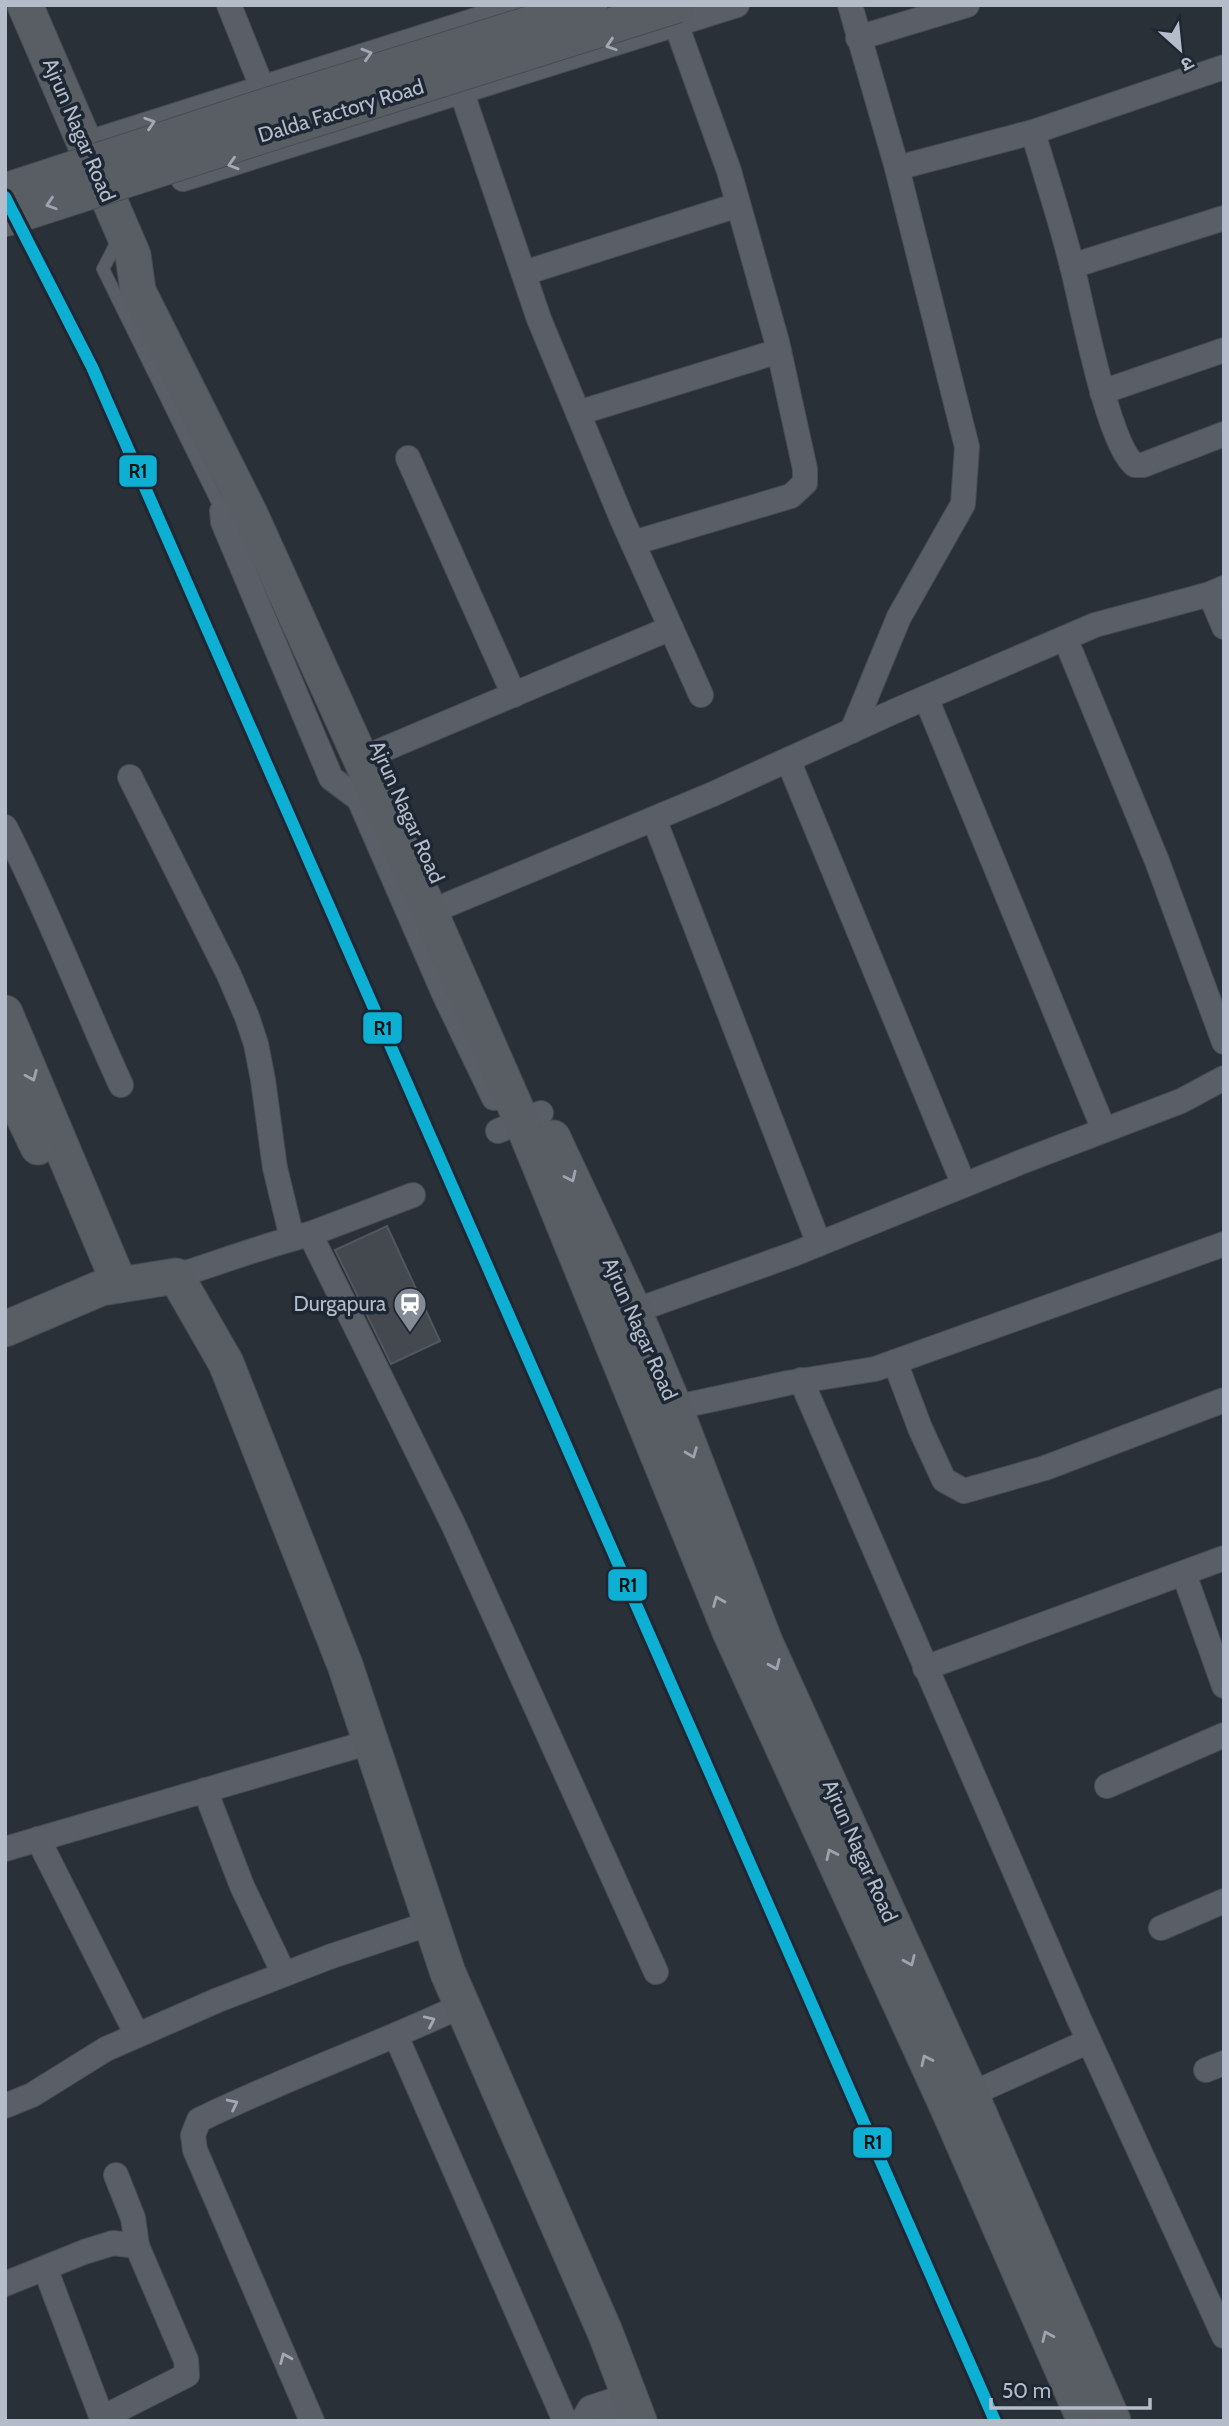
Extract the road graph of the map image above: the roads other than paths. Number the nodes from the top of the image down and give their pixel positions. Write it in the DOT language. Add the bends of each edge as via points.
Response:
graph roads {
  1 [pos="25,5"];
  2 [pos="229,5"];
  3 [pos="523,5"];
  4 [pos="590,5"];
  5 [pos="737,5"];
  6 [pos="850,5"];
  7 [pos="967,5"];
  8 [pos="676,15"];
  9 [pos="858,38"];
  10 [pos="1224,67"];
  11 [pos="262,87"];
  12 [pos="462,93"];
  13 [pos="1033,132"];
  14 [pos="85,144"];
  15 [pos="897,168"];
  16 [pos="5,191"];
  17 [pos="738,205"];
  18 [pos="1224,218"];
  19 [pos="5,219"];
  20 [pos="121,230"];
  21 [pos="1072,266"];
  22 [pos="524,274"];
  23 [pos="1224,350"];
  24 [pos="779,351"];
  25 [pos="1102,392"];
  26 [pos="578,413"];
  27 [pos="1224,434"];
  28 [pos="408,457"];
  29 [pos="236,513"];
  30 [pos="633,543"];
  31 [pos="1217,591"];
  32 [pos="1224,627"];
  33 [pos="671,628"];
  34 [pos="1065,638"];
  35 [pos="514,695"];
  36 [pos="701,695"];
  37 [pos="926,698"];
  38 [pos="852,731"];
  39 [pos="380,751"];
  40 [pos="788,760"];
  41 [pos="130,776"];
  42 [pos="654,819"];
  43 [pos="5,828"];
  44 [pos="440,908"];
  45 [pos="5,1013"];
  46 [pos="1224,1042"];
  47 [pos="5,1078"];
  48 [pos="1224,1078"];
  49 [pos="121,1085"];
  50 [pos="541,1113"];
  51 [pos="1104,1130"];
  52 [pos="964,1185"];
  53 [pos="414,1195"];
  54 [pos="301,1236"];
  55 [pos="819,1244"];
  56 [pos="1224,1244"];
  57 [pos="176,1276"];
  58 [pos="110,1286"];
  59 [pos="634,1311"];
  60 [pos="5,1329"];
  61 [pos="895,1362"];
  62 [pos="801,1380"];
  63 [pos="1224,1400"];
  64 [pos="658,1411"];
  65 [pos="1224,1558"];
  66 [pos="1184,1574"];
  67 [pos="925,1668"];
  68 [pos="1224,1686"];
  69 [pos="1224,1735"];
  70 [pos="370,1742"];
  71 [pos="1107,1786"];
  72 [pos="205,1790"];
  73 [pos="38,1839"];
  74 [pos="5,1849"];
  75 [pos="1224,1901"];
  76 [pos="431,1923"];
  77 [pos="1161,1928"];
  78 [pos="656,1972"];
  79 [pos="284,1974"];
  80 [pos="463,2005"];
  81 [pos="137,2035"];
  82 [pos="396,2036"];
  83 [pos="1089,2040"];
  84 [pos="959,2100"];
  85 [pos="5,2106"];
  86 [pos="116,2175"];
  87 [pos="137,2246"];
  88 [pos="45,2268"];
  89 [pos="5,2284"];
  90 [pos="1224,2336"];
  91 [pos="628,2412"];
  92 [pos="102,2420"];
  93 [pos="312,2421"];
  94 [pos="565,2421"];
  95 [pos="582,2421"];
  96 [pos="1084,2421"];
  97 [pos="1112,2421"];
  1 -- 14 [label="street, Ajrun Nagar Road"];
  2 -- 11 [label="street"];
  11 -- 3 [label="street, one-way"];
  4 -- 16 [label="street, Dalda Factory Road, bridge"];
  5 -- 8 [label="street"];
  6 -- 9 [label="street"];
  7 -- 9 [label="street"];
  8 -- 12 [label="street, one-way"];
  8 -- 17 [label="street"];
  8 -- 19 [label="street, Dalda Factory Road, one-way, bridge" via="268,134"];
  9 -- 15 [label="street"];
  10 -- 13 [label="street"];
  14 -- 11 [label="street, one-way"];
  12 -- 20 [label="street, one-way"];
  12 -- 22 [label="street"];
  13 -- 15 [label="street"];
  13 -- 21 [label="street"];
  14 -- 20 [label="street, Ajrun Nagar Road"];
  15 -- 38 [label="street" via="967,447 963,504 899,617"];
  17 -- 22 [label="street"];
  17 -- 24 [label="street"];
  18 -- 21 [label="street"];
  20 -- 29 [label="street, Ajrun Nagar Road" via="138,291"];
  20 -- 39 [label="street, Ajrun Nagar Road" via="158,280"];
  21 -- 25 [label="street"];
  22 -- 26 [label="street"];
  23 -- 25 [label="street"];
  24 -- 26 [label="street"];
  24 -- 30 [label="street" via="805,483 791,496"];
  25 -- 27 [label="street" via="1125,456 1135,465"];
  26 -- 30 [label="street"];
  28 -- 35 [label="street"];
  29 -- 44 [label="street, Ajrun Nagar Road"];
  29 -- 50 [label="street" via="223,522 331,778 359,799 503,1129"];
  30 -- 33 [label="street"];
  31 -- 32 [label="street"];
  31 -- 34 [label="street" via="1095,625"];
  33 -- 35 [label="street"];
  33 -- 36 [label="street"];
  34 -- 37 [label="street"];
  34 -- 46 [label="street" via="1157,861"];
  35 -- 39 [label="street"];
  37 -- 38 [label="street"];
  37 -- 51 [label="street"];
  38 -- 40 [label="street"];
  39 -- 44 [label="street, Ajrun Nagar Road"];
  40 -- 42 [label="street"];
  40 -- 52 [label="street"];
  41 -- 54 [label="street" via="247,1017 261,1068 275,1168"];
  42 -- 44 [label="street"];
  42 -- 55 [label="street"];
  43 -- 49 [label="street"];
  44 -- 50 [label="street, Ajrun Nagar Road"];
  44 -- 64 [label="street, Ajrun Nagar Road" via="522,1122"];
  45 -- 58 [label="street, one-way"];
  47 -- 58 [label="street"];
  48 -- 51 [label="street" via="1181,1101"];
  50 -- 59 [label="street, Ajrun Nagar Road, one-way"];
  51 -- 52 [label="street"];
  52 -- 55 [label="street"];
  53 -- 54 [label="street"];
  54 -- 57 [label="street"];
  54 -- 78 [label="street" via="453,1524"];
  55 -- 59 [label="street"];
  56 -- 61 [label="street"];
  57 -- 58 [label="street"];
  57 -- 70 [label="street" via="226,1363 345,1665"];
  58 -- 60 [label="street"];
  59 -- 64 [label="street, Ajrun Nagar Road"];
  61 -- 62 [label="street"];
  61 -- 63 [label="street" via="944,1480 964,1491 1045,1468"];
  62 -- 64 [label="street"];
  62 -- 67 [label="street"];
  64 -- 84 [label="street, Ajrun Nagar Road" via="731,1634"];
  65 -- 66 [label="street"];
  66 -- 67 [label="street"];
  66 -- 68 [label="street"];
  67 -- 83 [label="street"];
  69 -- 71 [label="street"];
  70 -- 72 [label="street"];
  70 -- 76 [label="street"];
  72 -- 73 [label="street"];
  72 -- 79 [label="street" via="242,1886"];
  73 -- 74 [label="street"];
  73 -- 81 [label="street"];
  75 -- 77 [label="street"];
  76 -- 79 [label="street"];
  76 -- 80 [label="street"];
  79 -- 81 [label="street"];
  82 -- 80 [label="street, one-way"];
  80 -- 91 [label="street" via="605,2332"];
  81 -- 85 [label="street"];
  93 -- 82 [label="street, one-way" via="195,2150 193,2135 198,2120"];
  82 -- 94 [label="street"];
  83 -- 84 [label="street"];
  83 -- 90 [label="street"];
  96 -- 84 [label="street, Ajrun Nagar Road, one-way"];
  84 -- 97 [label="street, Ajrun Nagar Road"];
  86 -- 87 [label="street" via="133,2218"];
  87 -- 88 [label="street" via="113,2243"];
  87 -- 92 [label="street" via="186,2360 187,2375"];
  88 -- 89 [label="street"];
  88 -- 92 [label="street"];
  91 -- 95 [label="street" via="590,2408"];
}
